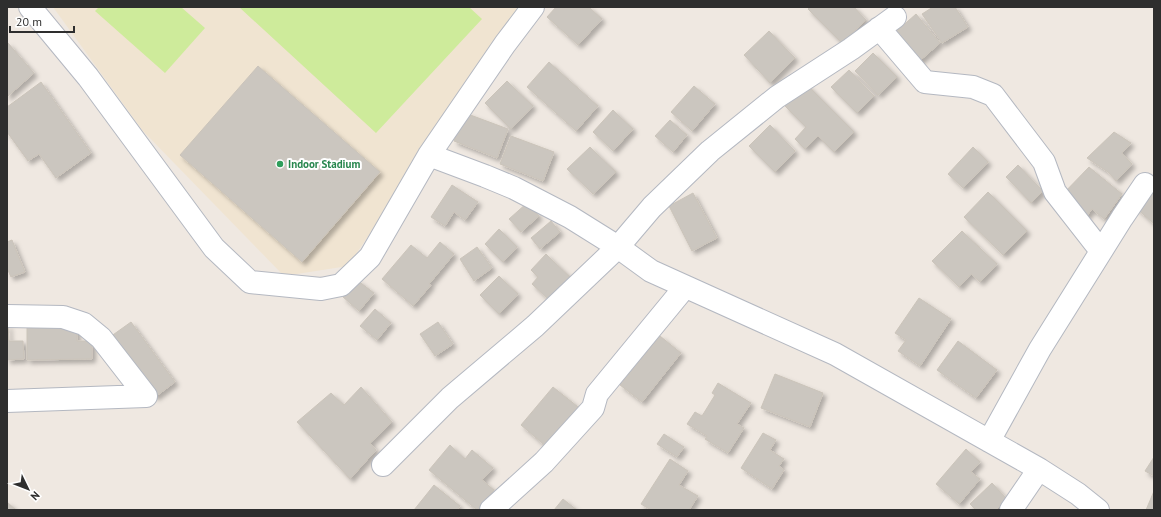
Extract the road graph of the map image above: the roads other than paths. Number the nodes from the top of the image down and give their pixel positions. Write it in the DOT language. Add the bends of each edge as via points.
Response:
graph roads {
  1 [pos="30,7"];
  2 [pos="533,7"];
  3 [pos="429,155"];
  4 [pos="1145,184"];
  5 [pos="618,247"];
  6 [pos="1101,251"];
  7 [pos="685,287"];
  8 [pos="7,316"];
  9 [pos="7,400"];
  10 [pos="989,441"];
  11 [pos="383,465"];
  12 [pos="1038,469"];
  13 [pos="1094,509"];
  14 [pos="491,510"];
  15 [pos="1011,510"];
  1 -- 3 [label="street" via="88,77 214,248 250,282 321,289 341,285 370,258"];
  2 -- 3 [label="street"];
  3 -- 5 [label="street" via="514,188 570,217"];
  4 -- 6 [label="street"];
  5 -- 6 [label="street" via="652,208 710,151 776,97 887,23 925,82 973,86 993,95 1044,162 1055,192"];
  5 -- 7 [label="street" via="651,271"];
  5 -- 11 [label="street" via="535,326 450,398"];
  6 -- 10 [label="street" via="1031,365"];
  7 -- 10 [label="street" via="835,354"];
  7 -- 14 [label="street" via="597,394 593,408 544,462"];
  8 -- 9 [label="street" via="63,318 84,324 101,338 146,396"];
  10 -- 12 [label="street"];
  12 -- 13 [label="street" via="1078,494"];
  12 -- 15 [label="street"];
}
